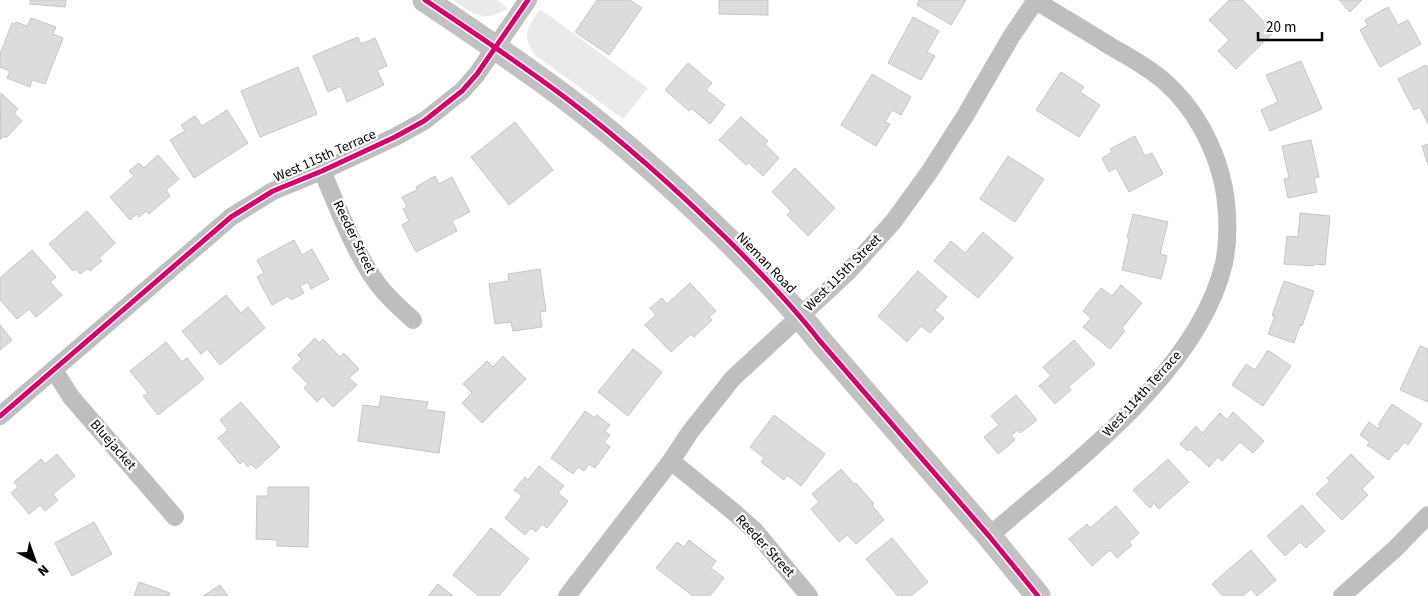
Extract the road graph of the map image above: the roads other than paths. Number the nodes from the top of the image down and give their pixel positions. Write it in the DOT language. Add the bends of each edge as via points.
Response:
graph roads {
  1 [pos="425,0"];
  2 [pos="528,0"];
  3 [pos="1036,1"];
  4 [pos="495,48"];
  5 [pos="322,171"];
  6 [pos="800,316"];
  7 [pos="413,320"];
  8 [pos="54,370"];
  9 [pos="0,416"];
  10 [pos="670,462"];
  11 [pos="1428,514"];
  12 [pos="175,517"];
  13 [pos="989,536"];
  14 [pos="567,596"];
  15 [pos="810,596"];
  16 [pos="1038,596"];
  17 [pos="1342,596"];
  1 -- 4 [label="street, Nieman Road"];
  2 -- 4 [label="street, West 115th Terrace"];
  3 -- 6 [label="street, West 115th Street" via="930,171 893,222 848,272"];
  3 -- 13 [label="street, West 114th Terrace" via="1146,67 1164,81 1190,110 1220,169 1227,206 1227,242 1218,283 1202,321 1167,370 1122,419"];
  4 -- 5 [label="street, West 115th Terrace" via="462,91 424,121"];
  4 -- 6 [label="street, Nieman Road" via="616,137 678,192"];
  5 -- 7 [label="street, Reeder Street" via="364,263 393,303"];
  5 -- 8 [label="street, West 115th Terrace" via="273,191 231,217"];
  6 -- 10 [label="street, West 115th Street" via="733,378"];
  6 -- 13 [label="street, Nieman Road"];
  8 -- 9 [label="street, West 115th Terrace"];
  8 -- 12 [label="street, Bluejacket" via="71,397"];
  10 -- 14 [label="street, West 115th Street"];
  10 -- 15 [label="street, Reeder Street" via="755,531"];
  11 -- 17 [label="street" via="1396,548"];
  13 -- 16 [label="street, Nieman Road"];
}
